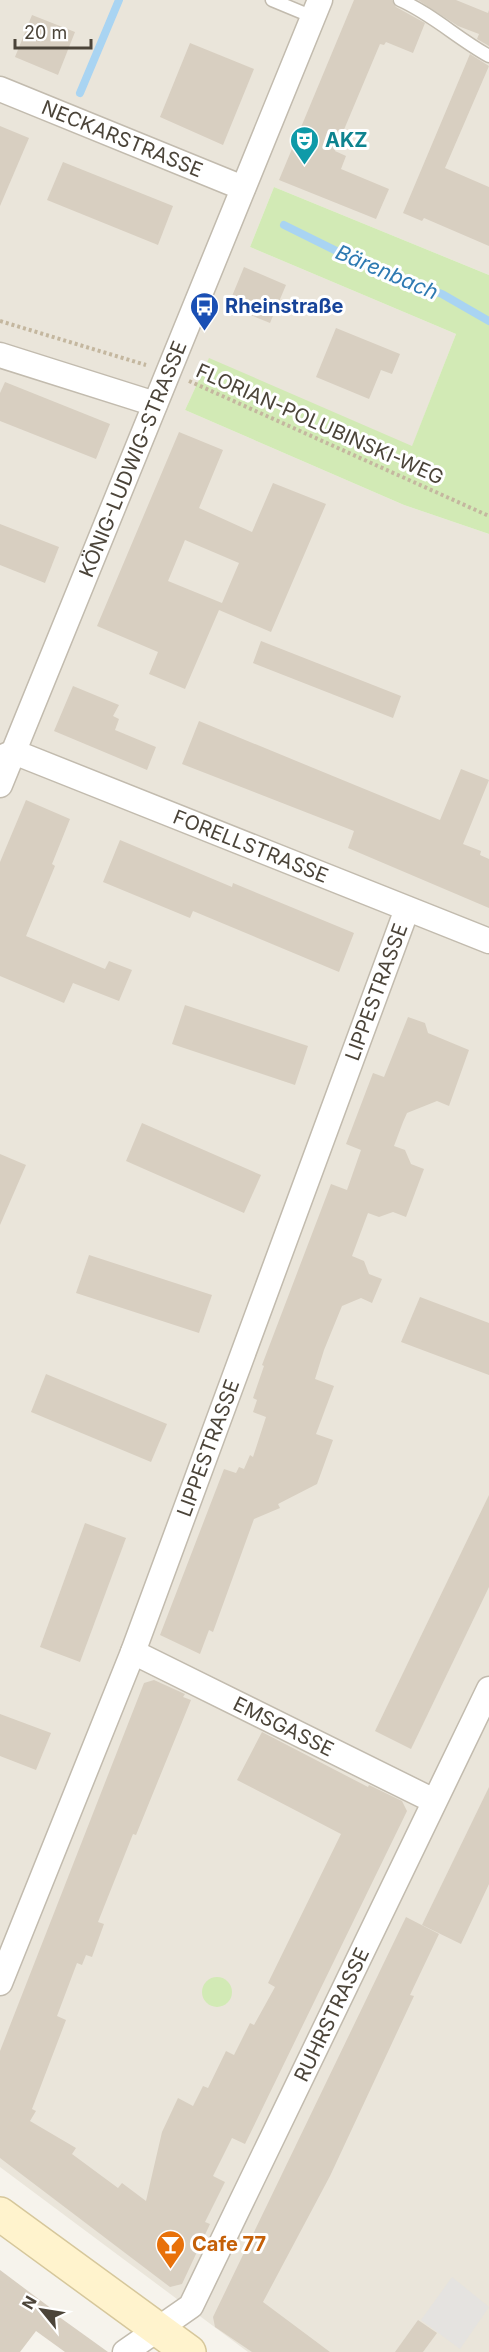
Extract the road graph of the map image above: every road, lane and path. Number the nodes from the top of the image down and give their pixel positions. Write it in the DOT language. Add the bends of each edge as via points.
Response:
graph roads {
  1 [pos="272,0"];
  2 [pos="399,0"];
  3 [pos="317,8"];
  4 [pos="489,56"];
  5 [pos="0,89"];
  6 [pos="243,188"];
  7 [pos="0,321"];
  8 [pos="0,355"];
  9 [pos="168,372"];
  10 [pos="155,404"];
  11 [pos="489,516"];
  12 [pos="7,755"];
  13 [pos="0,785"];
  14 [pos="407,909"];
  15 [pos="489,940"];
  16 [pos="133,1652"];
  17 [pos="489,1689"];
  18 [pos="434,1801"];
  19 [pos="2,1969"];
  20 [pos="0,2214"];
  21 [pos="158,2329"];
  22 [pos="125,2352"];
  23 [pos="189,2352"];
  1 -- 3 [label="lane"];
  2 -- 4 [label="lane" via="424,11"];
  3 -- 6 [label="street, KÖNIG-LUDWIG-STRASSE"];
  5 -- 6 [label="street, NECKARSTRASSE"];
  6 -- 9 [label="street, KÖNIG-LUDWIG-STRASSE"];
  7 -- 9 [label="path, FLORIAN-POLUBINSKI-WEG"];
  8 -- 10 [label="street"];
  9 -- 10 [label="street, KÖNIG-LUDWIG-STRASSE"];
  9 -- 11 [label="path, FLORIAN-POLUBINSKI-WEG"];
  10 -- 12 [label="street, KÖNIG-LUDWIG-STRASSE"];
  12 -- 13 [label="street, KÖNIG-LUDWIG-STRASSE"];
  12 -- 14 [label="street, FORELLSTRASSE"];
  14 -- 15 [label="street, FORELLSTRASSE"];
  14 -- 16 [label="street, LIPPESTRASSE"];
  16 -- 18 [label="street, EMSGASSE"];
  16 -- 19 [label="street, LIPPESTRASSE"];
  17 -- 18 [label="street, RUHRSTRASSE"];
  18 -- 21 [label="street, RUHRSTRASSE" via="190,2306"];
  20 -- 21 [label="main road"];
  21 -- 22 [label="street, RUHRSTRASSE"];
  21 -- 23 [label="main road"];
}
